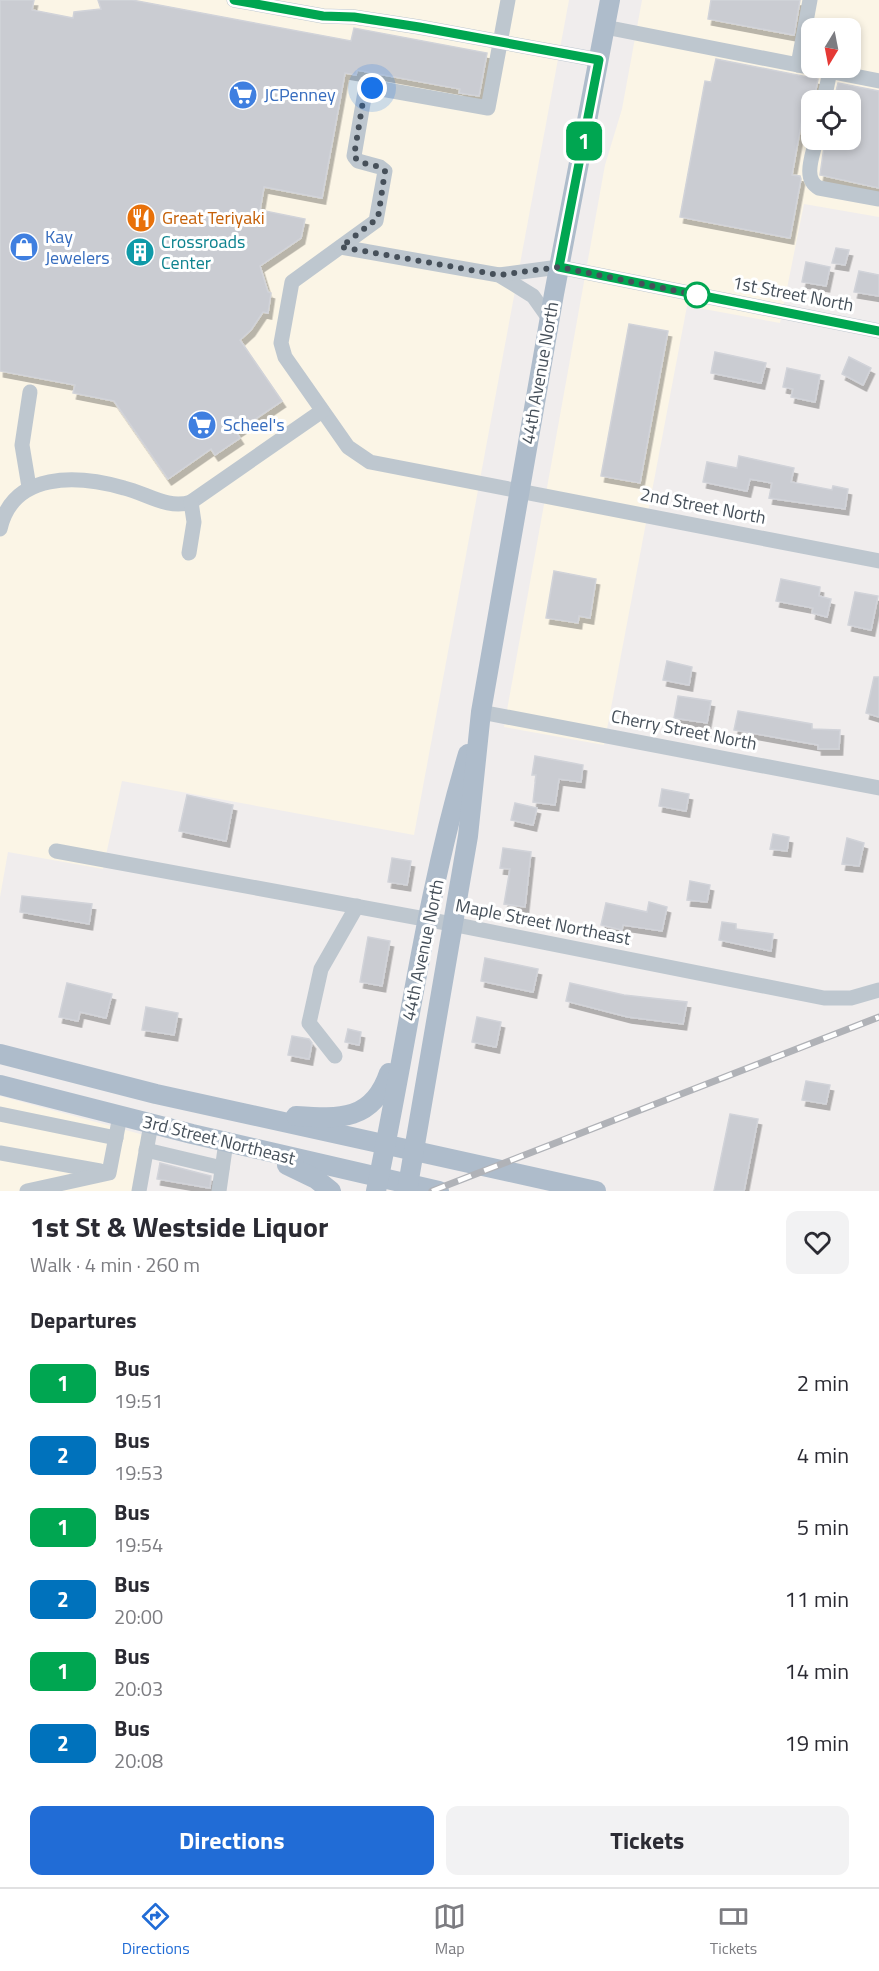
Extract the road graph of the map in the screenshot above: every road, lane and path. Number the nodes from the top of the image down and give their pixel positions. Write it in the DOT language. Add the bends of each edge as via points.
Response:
graph roads {
  1 [pos="234,0"];
  2 [pos="508,0"];
  3 [pos="610,0"];
  4 [pos="810,0"];
  5 [pos="605,27"];
  6 [pos="501,41"];
  7 [pos="599,60"];
  8 [pos="798,65"];
  9 [pos="801,66"];
  10 [pos="861,77"];
  11 [pos="879,81"];
  12 [pos="814,150"];
  13 [pos="879,200"];
  14 [pos="341,247"];
  15 [pos="559,267"];
  16 [pos="499,275"];
  17 [pos="550,320"];
  18 [pos="879,331"];
  19 [pos="30,392"];
  20 [pos="322,411"];
  21 [pos="29,487"];
  22 [pos="520,490"];
  23 [pos="191,502"];
  24 [pos="0,529"];
  25 [pos="189,553"];
  26 [pos="879,561"];
  27 [pos="481,712"];
  28 [pos="879,788"];
  29 [pos="56,851"];
  30 [pos="357,906"];
  31 [pos="429,920"];
  32 [pos="452,924"];
  33 [pos="419,967"];
  34 [pos="879,990"];
  35 [pos="0,1054"];
  36 [pos="335,1056"];
  37 [pos="0,1085"];
  38 [pos="174,1098"];
  39 [pos="0,1114"];
  40 [pos="120,1116"];
  41 [pos="151,1124"];
  42 [pos="116,1138"];
  43 [pos="226,1142"];
  44 [pos="385,1146"];
  45 [pos="146,1150"];
  46 [pos="413,1152"];
  47 [pos="0,1153"];
  48 [pos="222,1168"];
  49 [pos="109,1173"];
  50 [pos="378,1184"];
  51 [pos="408,1187"];
  52 [pos="27,1191"];
  53 [pos="140,1191"];
  54 [pos="219,1191"];
  55 [pos="332,1191"];
  56 [pos="439,1191"];
  57 [pos="596,1191"];
  1 -- 6 [label="street"];
  2 -- 6 [label="street"];
  3 -- 5 [label="main road, 44th Avenue North"];
  4 -- 8 [label="street"];
  5 -- 7 [label="main road, 44th Avenue North"];
  5 -- 8 [label="street"];
  6 -- 7 [label="street"];
  6 -- 14 [label="street, 2nd Street North" via="488,108 376,88 365,92 354,156 361,163 383,168 385,174 376,220"];
  7 -- 15 [label="main road, 44th Avenue North"];
  8 -- 9 [label="street"];
  10 -- 11 [label="street"];
  12 -- 13 [label="street" via="810,169 813,184"];
  14 -- 16 [label="street"];
  14 -- 20 [label="street, 2nd Street North" via="292,284 281,342 282,352"];
  15 -- 16 [label="street, 1st Street North"];
  15 -- 17 [label="main road, 44th Avenue North"];
  15 -- 18 [label="street, 1st Street North"];
  16 -- 17 [label="street" via="532,296"];
  17 -- 22 [label="main road, 44th Avenue North"];
  19 -- 21 [label="street" via="22,445"];
  20 -- 22 [label="street, 2nd Street North" via="348,447 370,462"];
  20 -- 23 [label="street"];
  21 -- 23 [label="street" via="54,481 87,481 123,487 166,503"];
  21 -- 24 [label="street" via="9,506"];
  22 -- 26 [label="street, 2nd Street North"];
  22 -- 27 [label="main road, 44th Avenue North"];
  23 -- 25 [label="street" via="194,522"];
  27 -- 28 [label="street, Cherry Street North"];
  27 -- 31 [label="main road, 44th Avenue North" via="461,778"];
  27 -- 32 [label="main road, 44th Avenue North" via="468,836"];
  29 -- 30 [label="street, Maple Street Northeast"];
  30 -- 31 [label="street, Maple Street Northeast"];
  30 -- 36 [label="street" via="321,969 309,1023"];
  31 -- 32 [label="street, Maple Street Northeast"];
  31 -- 33 [label="main road, 44th Avenue North"];
  32 -- 34 [label="street, Maple Street Northeast" via="824,998 851,998"];
  32 -- 46 [label="main road, 44th Avenue North"];
  33 -- 38 [label="main road" via="385,1086 360,1112 332,1118 295,1116"];
  33 -- 44 [label="main road, 44th Avenue North"];
  35 -- 38 [label="main road, 3rd Street Northeast"];
  37 -- 40 [label="main road, 3rd Street Northeast"];
  38 -- 44 [label="main road, 3rd Street Northeast"];
  39 -- 42 [label="street"];
  40 -- 41 [label="main road, 3rd Street Northeast"];
  40 -- 42 [label="street"];
  41 -- 43 [label="main road, 3rd Street Northeast"];
  41 -- 45 [label="street"];
  42 -- 49 [label="street"];
  43 -- 48 [label="street"];
  43 -- 50 [label="main road, 3rd Street Northeast"];
  43 -- 55 [label="main road" via="287,1165"];
  44 -- 46 [label="main road, 3rd Street Northeast"];
  44 -- 50 [label="main road, 44th Avenue North"];
  45 -- 48 [label="street"];
  45 -- 53 [label="street"];
  46 -- 51 [label="main road, 44th Avenue North"];
  46 -- 57 [label="main road, 3rd Street Northeast"];
  47 -- 49 [label="street"];
  48 -- 54 [label="street"];
  49 -- 52 [label="street"];
  50 -- 51 [label="main road, 3rd Street Northeast"];
  51 -- 56 [label="main road, 3rd Street Northeast"];
}
